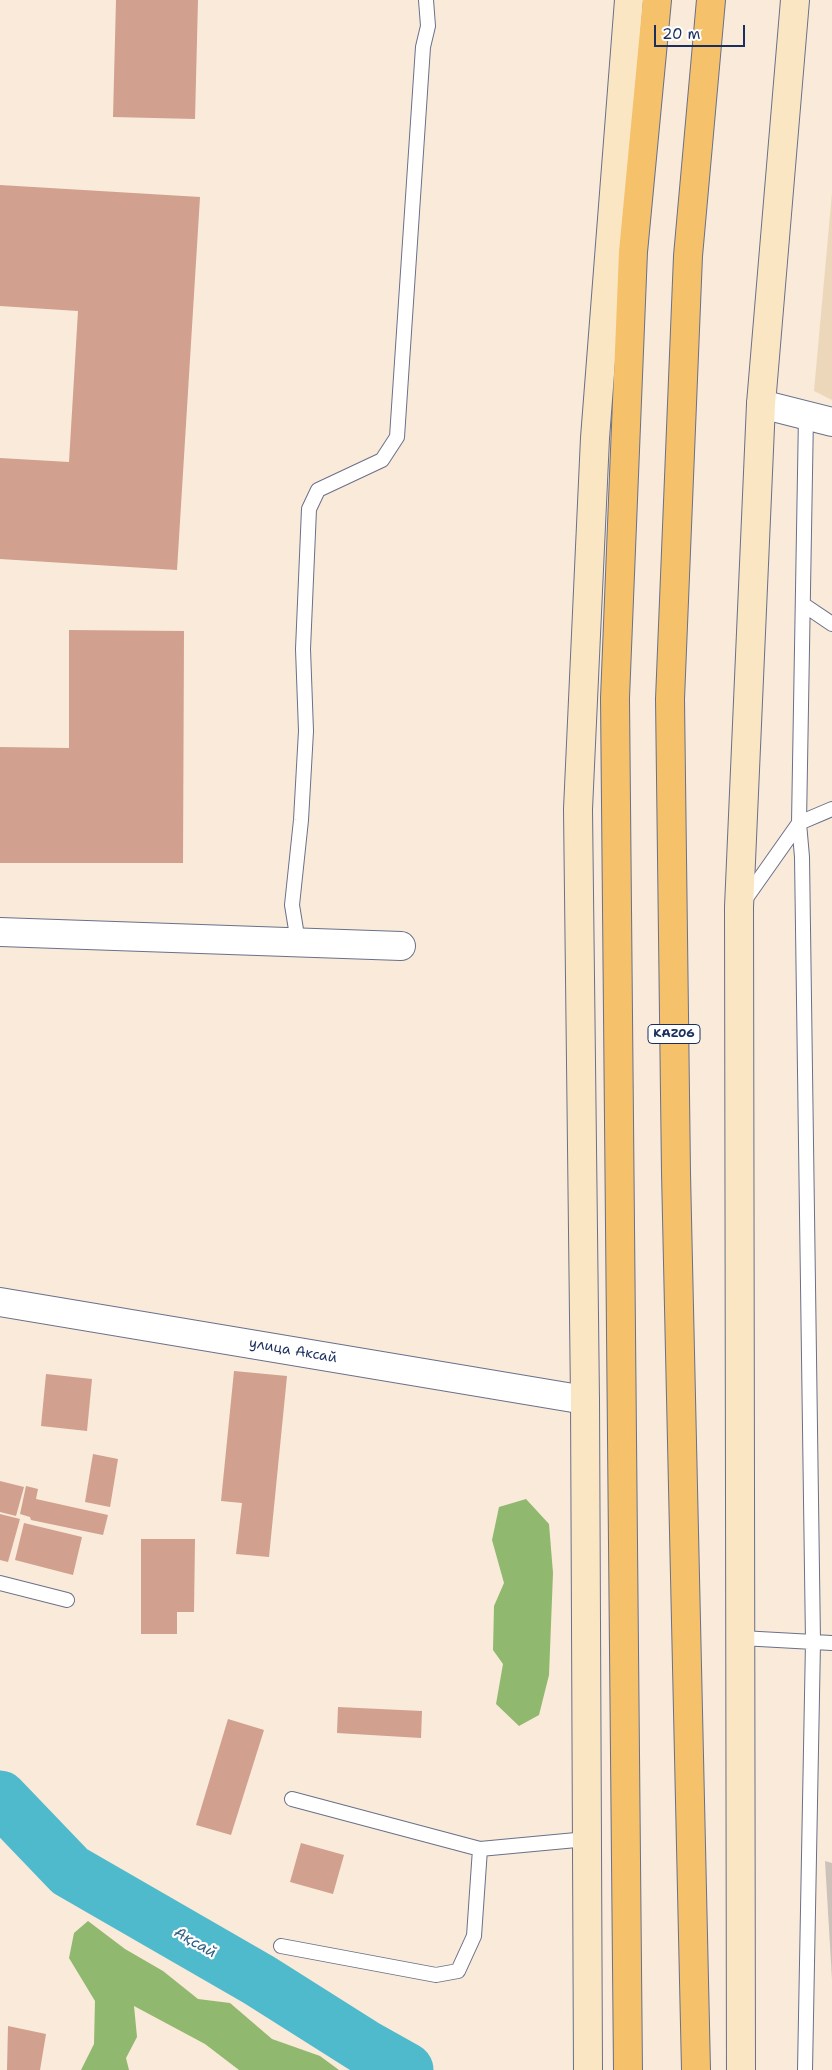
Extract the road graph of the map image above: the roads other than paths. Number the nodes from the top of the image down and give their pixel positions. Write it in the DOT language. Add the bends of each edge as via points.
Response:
graph roads {
  1 [pos="426,0"];
  2 [pos="629,0"];
  3 [pos="657,0"];
  4 [pos="711,0"];
  5 [pos="796,0"];
  6 [pos="761,404"];
  7 [pos="806,415"];
  8 [pos="832,422"];
  9 [pos="804,606"];
  10 [pos="832,624"];
  11 [pos="832,809"];
  12 [pos="799,824"];
  13 [pos="739,908"];
  14 [pos="0,932"];
  15 [pos="298,942"];
  16 [pos="401,946"];
  17 [pos="0,1302"];
  18 [pos="585,1400"];
  19 [pos="0,1583"];
  20 [pos="67,1600"];
  21 [pos="740,1638"];
  22 [pos="813,1642"];
  23 [pos="832,1643"];
  24 [pos="292,1799"];
  25 [pos="587,1839"];
  26 [pos="480,1848"];
  27 [pos="281,1946"];
  28 [pos="588,2070"];
  29 [pos="628,2070"];
  30 [pos="696,2070"];
  31 [pos="742,2070"];
  32 [pos="805,2070"];
  1 -- 15 [label="lane" via="428,26 423,47 397,437 382,460 318,490 309,510 303,648 306,731 292,906"];
  2 -- 18 [label="main road" via="595,438 578,809"];
  3 -- 29 [label="highway" via="633,252 616,698"];
  4 -- 30 [label="highway, KАZ06" via="688,256 670,699 676,1173"];
  5 -- 6 [label="main road"];
  6 -- 7 [label="street"];
  6 -- 13 [label="main road"];
  7 -- 8 [label="street"];
  7 -- 9 [label="lane"];
  9 -- 10 [label="lane"];
  9 -- 12 [label="lane"];
  11 -- 12 [label="lane"];
  12 -- 13 [label="lane"];
  12 -- 22 [label="lane"];
  13 -- 21 [label="main road"];
  14 -- 15 [label="street"];
  15 -- 16 [label="street"];
  17 -- 18 [label="street, улица Аксай"];
  18 -- 25 [label="main road"];
  19 -- 20 [label="lane"];
  21 -- 22 [label="lane"];
  21 -- 31 [label="main road"];
  22 -- 23 [label="lane"];
  22 -- 32 [label="lane"];
  24 -- 26 [label="lane"];
  25 -- 26 [label="lane"];
  25 -- 28 [label="main road"];
  26 -- 27 [label="lane" via="474,1936 458,1971 436,1975"];
}
